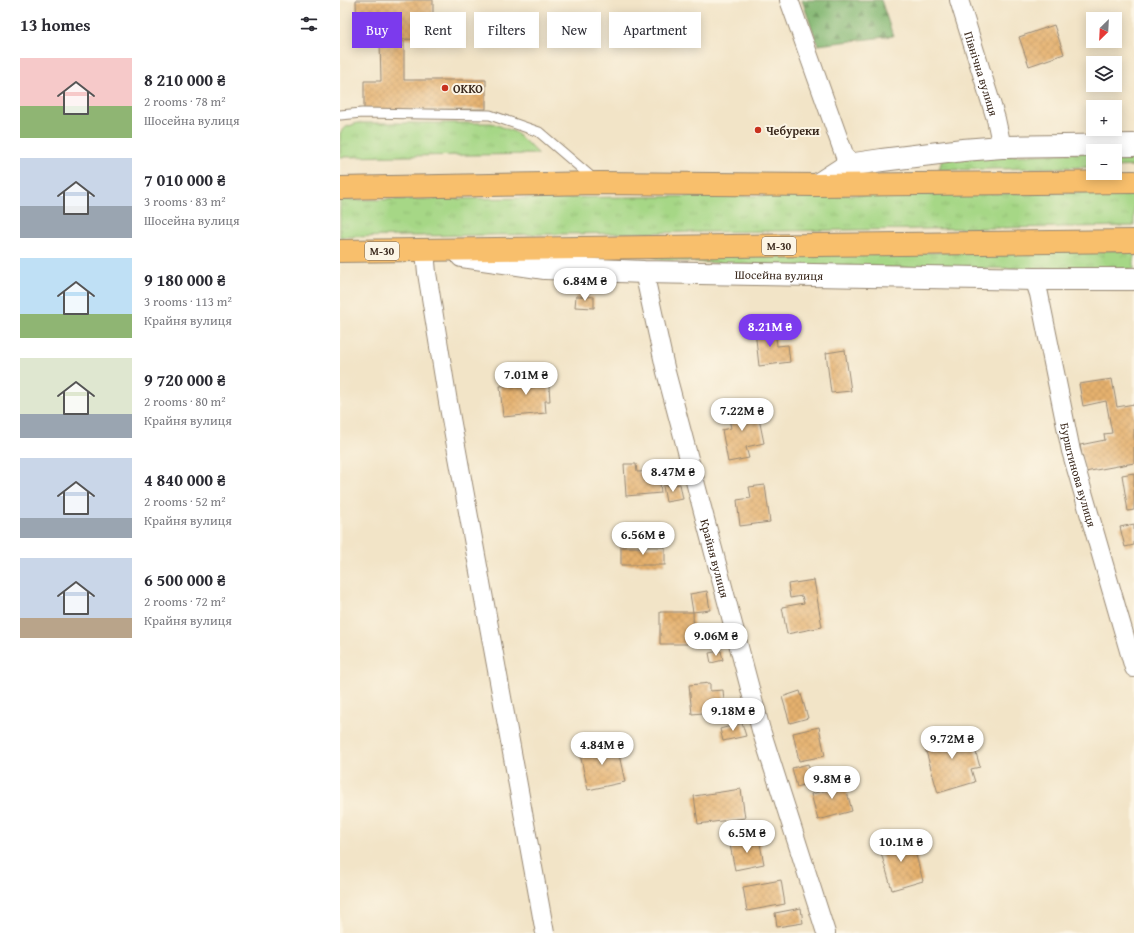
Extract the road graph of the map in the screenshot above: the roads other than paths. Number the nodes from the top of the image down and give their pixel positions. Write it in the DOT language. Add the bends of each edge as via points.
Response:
graph roads {
  1 [pos="789,0"];
  2 [pos="959,0"];
  3 [pos="340,115"];
  4 [pos="1134,144"];
  5 [pos="1002,147"];
  6 [pos="848,165"];
  7 [pos="1134,182"];
  8 [pos="599,183"];
  9 [pos="817,185"];
  10 [pos="340,188"];
  11 [pos="1134,241"];
  12 [pos="340,251"];
  13 [pos="425,251"];
  14 [pos="644,272"];
  15 [pos="1034,279"];
  16 [pos="1134,279"];
  17 [pos="1134,668"];
  18 [pos="545,933"];
  19 [pos="826,933"];
  1 -- 6 [label="street"];
  2 -- 5 [label="street, Північна вулиця" via="996,119"];
  3 -- 8 [label="lane" via="490,115 539,132"];
  4 -- 5 [label="street"];
  5 -- 6 [label="street"];
  6 -- 9 [label="street"];
  7 -- 9 [label="highway"];
  8 -- 9 [label="highway"];
  8 -- 10 [label="highway"];
  11 -- 13 [label="highway, М-30"];
  12 -- 13 [label="highway, М-30"];
  13 -- 14 [label="street, Шосейна вулиця" via="545,268"];
  13 -- 18 [label="street" via="448,402"];
  14 -- 15 [label="street, Шосейна вулиця"];
  14 -- 19 [label="street, Крайня вулиця" via="666,372 759,722"];
  15 -- 16 [label="street, Шосейна вулиця"];
  15 -- 17 [label="street, Бурштинова вулиця" via="1071,451"];
}
